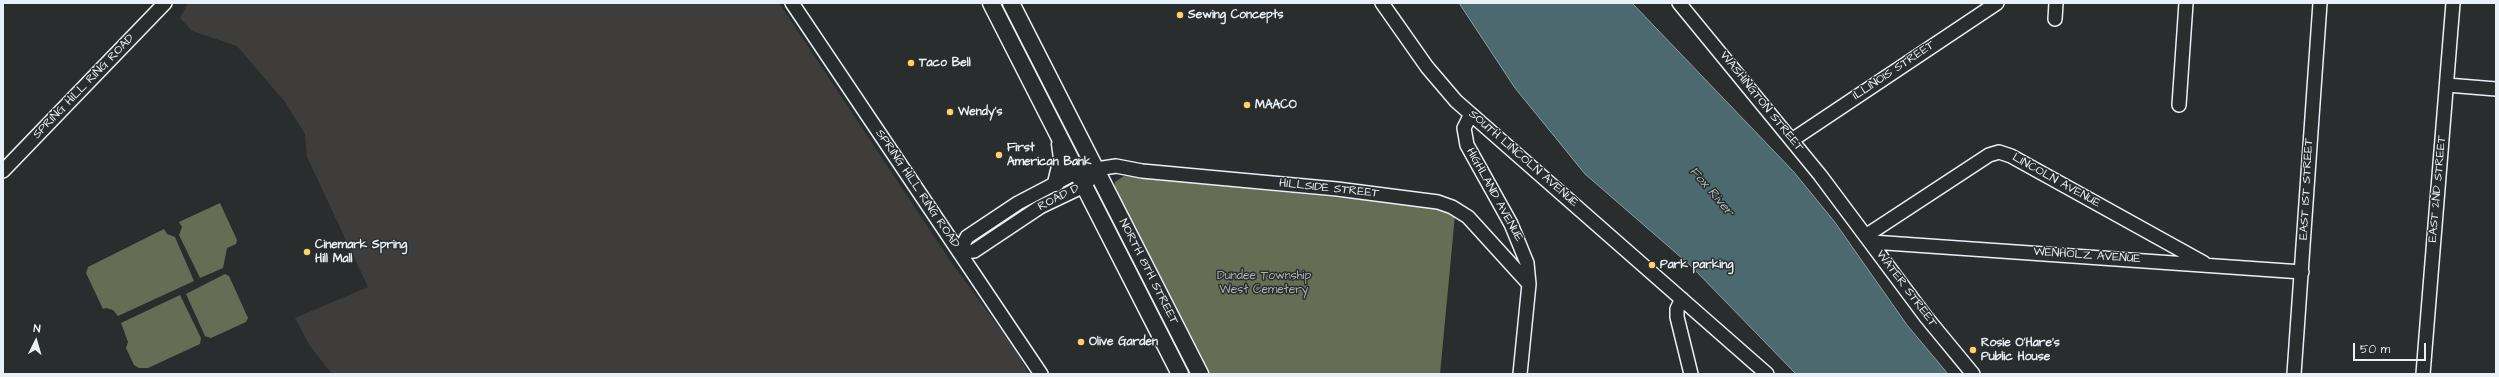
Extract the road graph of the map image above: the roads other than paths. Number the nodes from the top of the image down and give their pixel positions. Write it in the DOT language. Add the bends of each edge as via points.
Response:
graph roads {
  1 [pos="165,3"];
  2 [pos="792,3"];
  3 [pos="991,3"];
  4 [pos="1011,3"];
  5 [pos="1382,3"];
  6 [pos="1679,3"];
  7 [pos="1997,3"];
  8 [pos="2056,3"];
  9 [pos="2186,3"];
  10 [pos="2320,3"];
  11 [pos="2453,3"];
  12 [pos="2055,19"];
  13 [pos="2447,85"];
  14 [pos="2496,89"];
  15 [pos="2179,105"];
  16 [pos="1471,114"];
  17 [pos="1060,138"];
  18 [pos="1792,140"];
  19 [pos="1096,170"];
  20 [pos="3,171"];
  21 [pos="1081,179"];
  22 [pos="1056,183"];
  23 [pos="1841,203"];
  24 [pos="1869,239"];
  25 [pos="959,252"];
  26 [pos="2207,265"];
  27 [pos="2302,272"];
  28 [pos="1529,284"];
  29 [pos="1682,299"];
  30 [pos="1041,374"];
  31 [pos="1180,374"];
  32 [pos="1200,374"];
  33 [pos="1520,374"];
  34 [pos="1691,374"];
  35 [pos="1767,374"];
  36 [pos="1973,374"];
  37 [pos="2294,374"];
  38 [pos="2423,374"];
  1 -- 20 [label="street, SPRING HILL RING ROAD"];
  2 -- 25 [label="street, SPRING HILL RING ROAD"];
  3 -- 17 [label="main road, NORTH 8TH STREET"];
  4 -- 19 [label="main road, NORTH 8TH STREET"];
  5 -- 16 [label="street, SOUTH LINCOLN AVENUE" via="1443,87"];
  6 -- 18 [label="street, WASHINGTON STREET"];
  7 -- 18 [label="street, ILLINOIS STREET"];
  8 -- 12 [label="street"];
  9 -- 15 [label="street"];
  10 -- 27 [label="street, EAST 1ST STREET"];
  11 -- 13 [label="street, EAST 2ND STREET"];
  13 -- 14 [label="street"];
  13 -- 38 [label="street, EAST 2ND STREET"];
  16 -- 28 [label="street, HIGHLAND AVENUE" via="1464,127 1467,145 1518,237 1527,263"];
  16 -- 29 [label="street, SOUTH LINCOLN AVENUE"];
  17 -- 21 [label="main road, NORTH 8TH STREET"];
  17 -- 22 [label="main road" via="1062,158"];
  18 -- 23 [label="street, WASHINGTON STREET"];
  19 -- 21 [label="street, ROAD D"];
  19 -- 28 [label="street, HILLSIDE STREET" via="1116,166 1438,202 1468,217"];
  19 -- 32 [label="main road, NORTH 8TH STREET"];
  21 -- 22 [label="street, ROAD D"];
  21 -- 25 [label="street, ROAD D" via="974,251"];
  21 -- 31 [label="main road, NORTH 8TH STREET"];
  22 -- 25 [label="street, ROAD D" via="1018,203 968,237"];
  23 -- 24 [label="street, WATER STREET"];
  24 -- 26 [label="street, WENHOLZ AVENUE"];
  24 -- 26 [label="street, LINCOLN AVENUE" via="1987,156 2000,152"];
  24 -- 36 [label="street, WATER STREET" via="1926,317"];
  25 -- 30 [label="street, SPRING HILL RING ROAD"];
  26 -- 27 [label="street, WENHOLZ AVENUE"];
  27 -- 37 [label="street, EAST 1ST STREET"];
  28 -- 33 [label="street, HIGHLAND AVENUE"];
  29 -- 34 [label="street" via="1677,309 1677,317"];
  29 -- 35 [label="street"];
}
